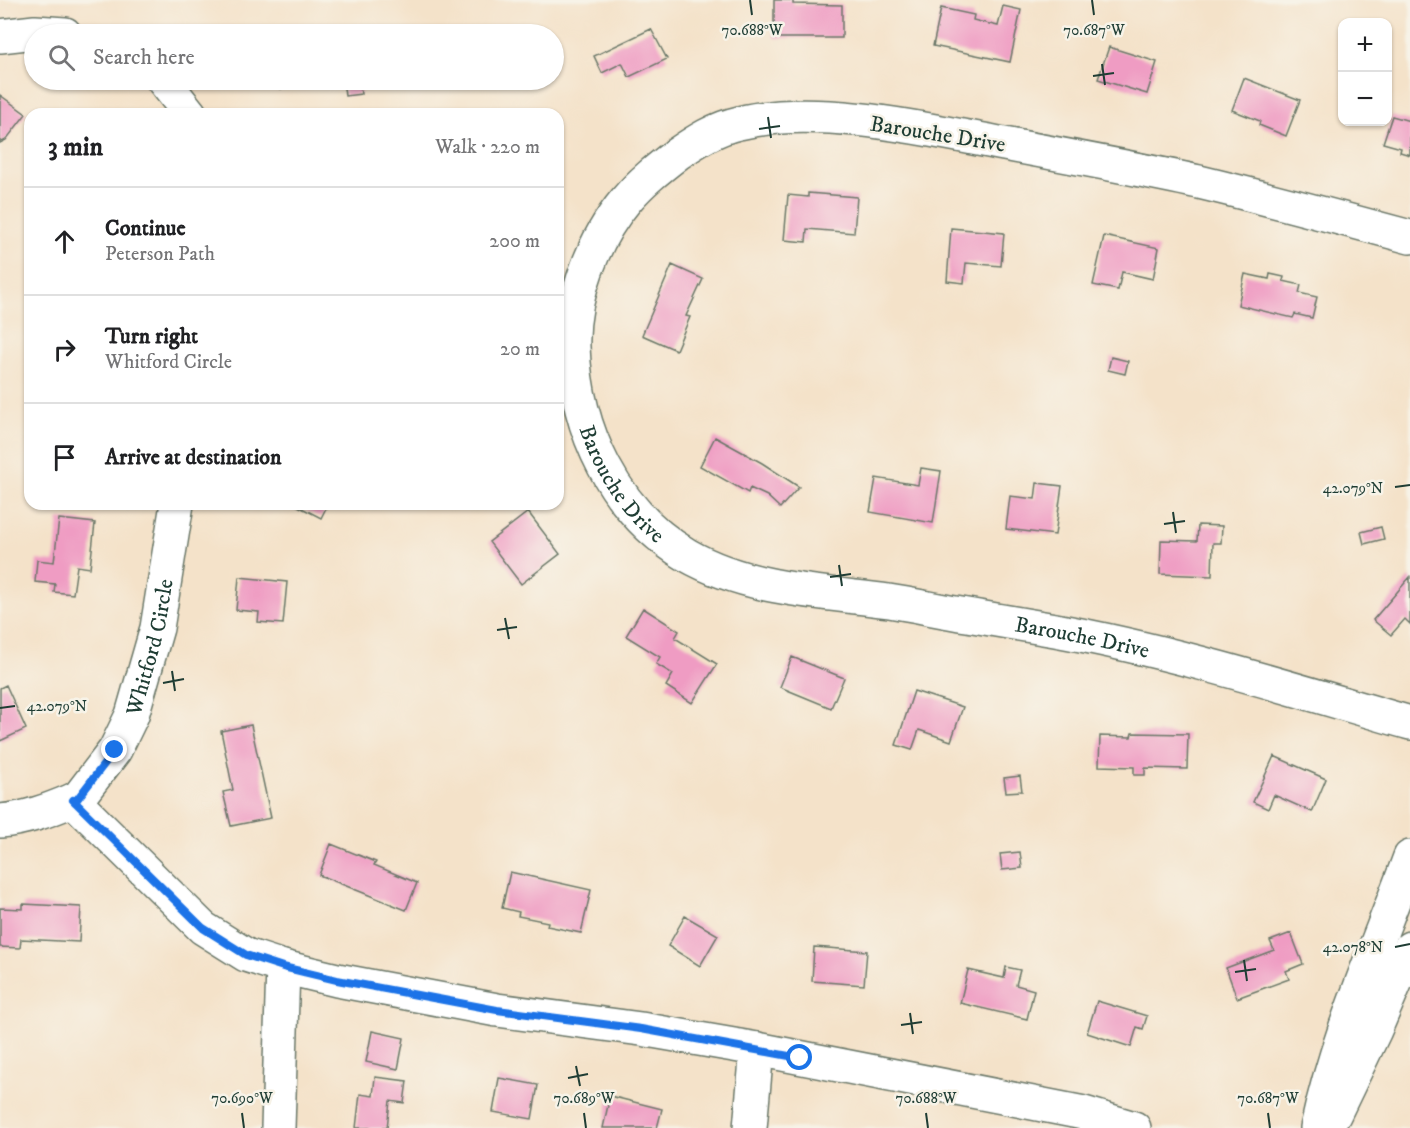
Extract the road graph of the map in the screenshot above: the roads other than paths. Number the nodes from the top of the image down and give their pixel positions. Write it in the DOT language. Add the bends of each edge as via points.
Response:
graph roads {
  1 [pos="24,33"];
  2 [pos="0,36"];
  3 [pos="172,90"];
  4 [pos="185,108"];
  5 [pos="1410,237"];
  6 [pos="176,510"];
  7 [pos="1410,723"];
  8 [pos="73,800"];
  9 [pos="0,821"];
  10 [pos="1410,857"];
  11 [pos="1410,948"];
  12 [pos="283,967"];
  13 [pos="757,1049"];
  14 [pos="278,1128"];
  15 [pos="750,1128"];
  16 [pos="1134,1128"];
  17 [pos="1317,1128"];
  18 [pos="1328,1128"];
  1 -- 2 [label="street"];
  3 -- 4 [label="street"];
  5 -- 7 [label="street, Barouche Drive" via="1193,181 953,134 808,115 765,118 735,123 700,138 646,178 623,203 588,266 576,302 572,346 589,434 616,490 655,532 688,555 742,579 896,602 1131,645"];
  6 -- 8 [label="street, Whitford Circle" via="158,628 132,715 115,750"];
  8 -- 9 [label="street, Whitford Circle" via="50,810"];
  8 -- 12 [label="street" via="203,928 246,955"];
  10 -- 17 [label="street" via="1338,1047"];
  11 -- 18 [label="street" via="1376,1030"];
  12 -- 13 [label="street" via="497,1010"];
  12 -- 14 [label="street"];
  13 -- 15 [label="street"];
  13 -- 16 [label="street" via="1084,1113"];
}
